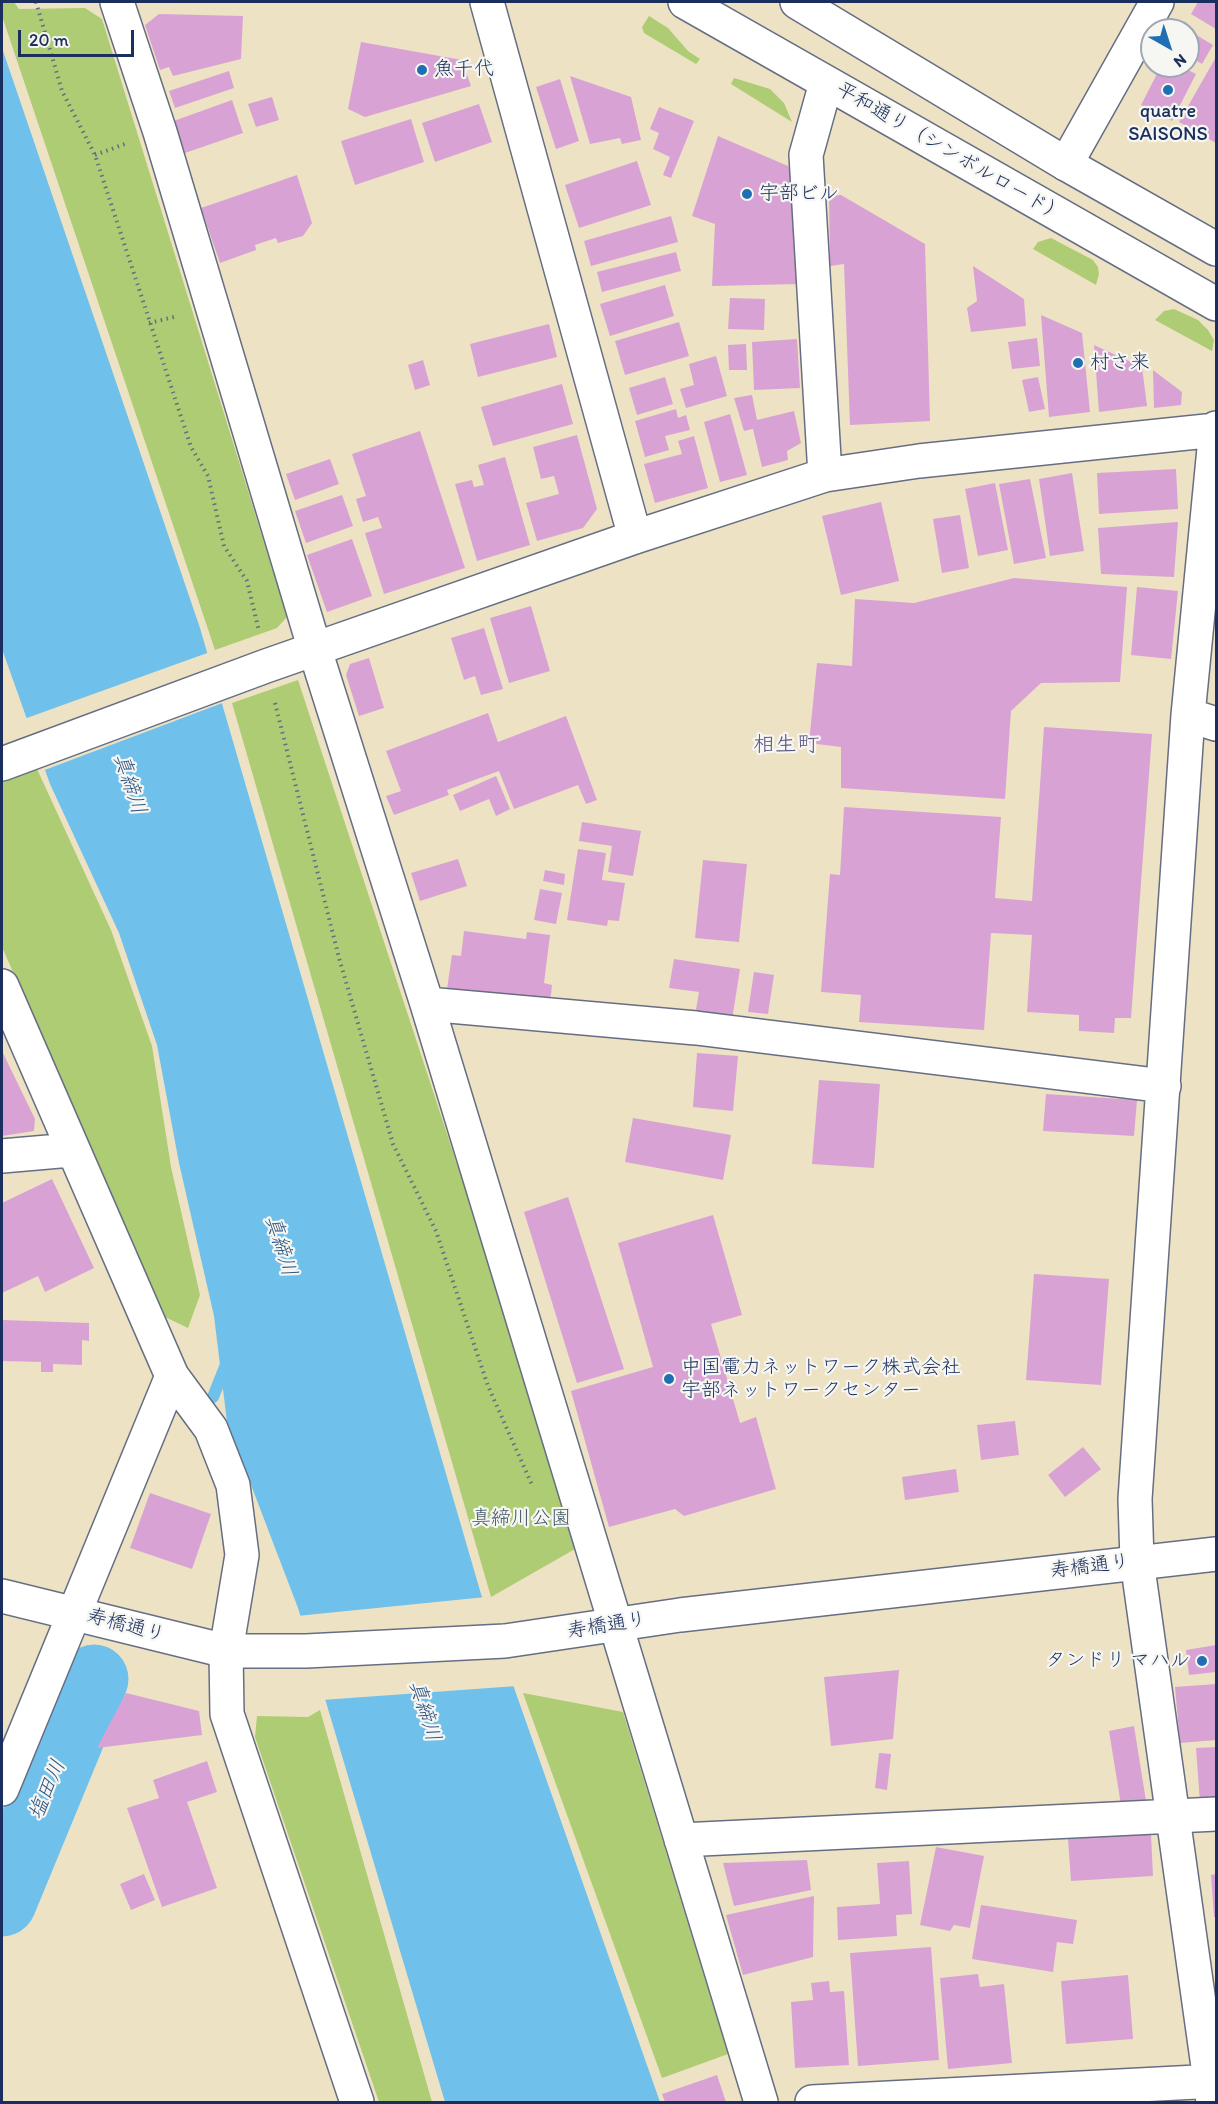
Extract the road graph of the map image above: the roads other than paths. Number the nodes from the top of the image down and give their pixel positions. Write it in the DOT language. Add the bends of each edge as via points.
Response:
graph roads {
  1 [pos="117,2"];
  2 [pos="487,2"];
  3 [pos="685,2"];
  4 [pos="796,2"];
  5 [pos="1157,2"];
  6 [pos="826,83"];
  7 [pos="1066,164"];
  8 [pos="1216,249"];
  9 [pos="1216,304"];
  10 [pos="1216,429"];
  11 [pos="825,475"];
  12 [pos="635,537"];
  13 [pos="315,650"];
  14 [pos="1202,720"];
  15 [pos="12,760"];
  16 [pos="2,986"];
  17 [pos="426,1004"];
  18 [pos="1164,1086"];
  19 [pos="71,1150"];
  20 [pos="2,1156"];
  21 [pos="172,1376"];
  22 [pos="1216,1554"];
  23 [pos="1137,1561"];
  24 [pos="2,1596"];
  25 [pos="75,1613"];
  26 [pos="616,1625"];
  27 [pos="226,1651"];
  28 [pos="2,1789"];
  29 [pos="1216,1814"];
  30 [pos="1172,1816"];
  31 [pos="681,1840"];
  32 [pos="1213,2088"];
  33 [pos="357,2103"];
  34 [pos="761,2103"];
  35 [pos="812,2103"];
  1 -- 13 [label="street" via="160,132"];
  2 -- 12 [label="street"];
  3 -- 6 [label="street, 平和通り（シンボルロード）"];
  4 -- 7 [label="street"];
  5 -- 7 [label="street"];
  6 -- 9 [label="street, 平和通り（シンボルロード）"];
  6 -- 11 [label="street" via="806,155"];
  7 -- 8 [label="street"];
  10 -- 11 [label="street"];
  10 -- 14 [label="street"];
  11 -- 12 [label="street"];
  12 -- 13 [label="street"];
  13 -- 15 [label="street"];
  13 -- 17 [label="street"];
  14 -- 18 [label="street"];
  16 -- 19 [label="street"];
  17 -- 18 [label="street" via="696,1028"];
  17 -- 26 [label="street"];
  18 -- 23 [label="street" via="1136,1499"];
  19 -- 20 [label="street"];
  19 -- 21 [label="street"];
  21 -- 25 [label="street"];
  21 -- 27 [label="street" via="211,1429 233,1485 242,1555"];
  22 -- 23 [label="street, 寿橋通り"];
  23 -- 26 [label="street, 寿橋通り"];
  23 -- 30 [label="street"];
  24 -- 25 [label="street, 寿橋通り"];
  25 -- 27 [label="street, 寿橋通り"];
  25 -- 28 [label="street"];
  26 -- 27 [label="street, 寿橋通り" via="505,1641"];
  26 -- 31 [label="street"];
  27 -- 33 [label="street" via="227,1714"];
  29 -- 30 [label="street"];
  30 -- 31 [label="street"];
  30 -- 32 [label="street"];
  31 -- 34 [label="street"];
  32 -- 35 [label="street"];
}
